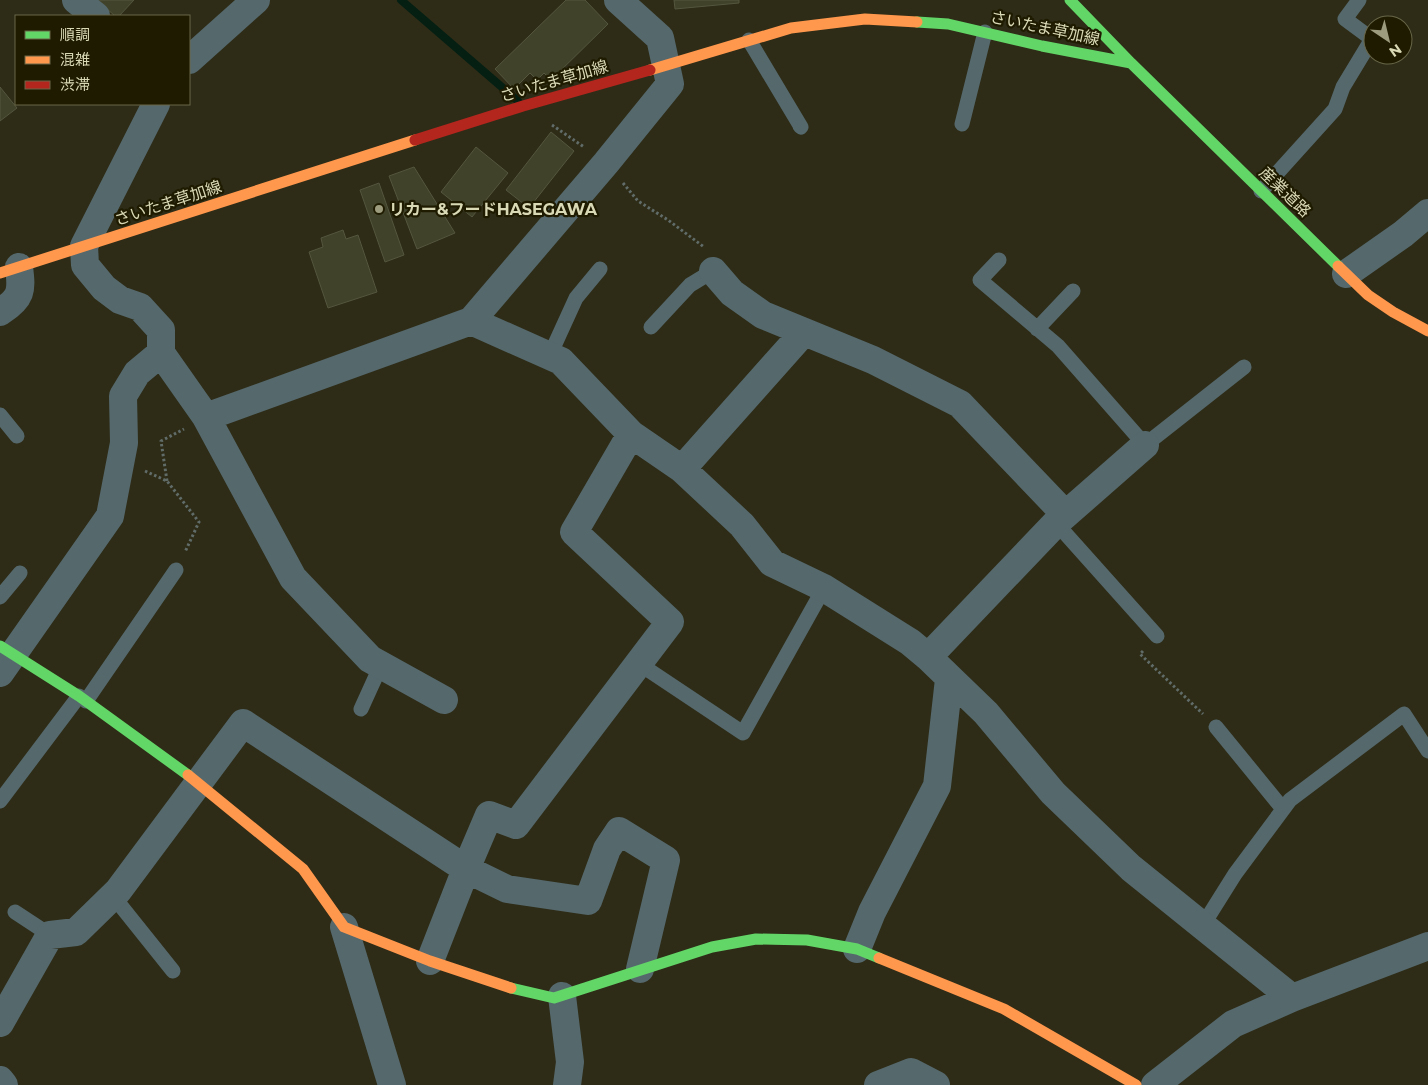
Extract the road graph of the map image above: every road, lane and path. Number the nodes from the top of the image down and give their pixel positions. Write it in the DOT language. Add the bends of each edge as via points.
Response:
graph roads {
  1 [pos="76,0"];
  2 [pos="256,0"];
  3 [pos="618,0"];
  4 [pos="1070,0"];
  5 [pos="1359,0"];
  6 [pos="95,15"];
  7 [pos="985,32"];
  8 [pos="749,40"];
  9 [pos="190,59"];
  10 [pos="1130,63"];
  11 [pos="665,66"];
  12 [pos="155,105"];
  13 [pos="962,124"];
  14 [pos="800,126"];
  15 [pos="1261,191"];
  16 [pos="1428,213"];
  17 [pos="84,246"];
  18 [pos="998,260"];
  19 [pos="600,269"];
  20 [pos="10,270"];
  21 [pos="714,270"];
  22 [pos="1346,274"];
  23 [pos="1073,291"];
  24 [pos="0,312"];
  25 [pos="471,321"];
  26 [pos="651,327"];
  27 [pos="1037,329"];
  28 [pos="1428,331"];
  29 [pos="804,332"];
  30 [pos="161,353"];
  31 [pos="550,355"];
  32 [pos="1244,367"];
  33 [pos="0,414"];
  34 [pos="206,417"];
  35 [pos="631,434"];
  36 [pos="17,436"];
  37 [pos="1145,445"];
  38 [pos="120,461"];
  39 [pos="682,469"];
  40 [pos="167,481"];
  41 [pos="1060,518"];
  42 [pos="176,570"];
  43 [pos="20,573"];
  44 [pos="824,588"];
  45 [pos="0,597"];
  46 [pos="1157,636"];
  47 [pos="5,657"];
  48 [pos="928,657"];
  49 [pos="638,663"];
  50 [pos="381,665"];
  51 [pos="950,679"];
  52 [pos="82,698"];
  53 [pos="444,700"];
  54 [pos="361,709"];
  55 [pos="1216,727"];
  56 [pos="1428,751"];
  57 [pos="198,782"];
  58 [pos="0,801"];
  59 [pos="1283,809"];
  60 [pos="466,868"];
  61 [pos="113,896"];
  62 [pos="15,912"];
  63 [pos="1203,925"];
  64 [pos="344,927"];
  65 [pos="50,935"];
  66 [pos="1428,946"];
  67 [pos="857,949"];
  68 [pos="430,961"];
  69 [pos="640,969"];
  70 [pos="173,971"];
  71 [pos="562,996"];
  72 [pos="1292,998"];
  73 [pos="0,1023"];
  74 [pos="0,1080"];
  75 [pos="4,1085"];
  76 [pos="392,1085"];
  77 [pos="567,1085"];
  78 [pos="878,1085"];
  79 [pos="936,1085"];
  80 [pos="1136,1085"];
  81 [pos="1155,1085"];
  1 -- 6 [label="street"];
  2 -- 9 [label="street"];
  3 -- 11 [label="street" via="660,38"];
  4 -- 10 [label="main road, 産業道路"];
  5 -- 15 [label="lane" via="1345,19 1372,39 1343,87 1335,109"];
  7 -- 8 [label="main road, さいたま草加線" via="948,24 865,19 791,28"];
  7 -- 10 [label="main road, さいたま草加線"];
  7 -- 13 [label="lane"];
  8 -- 11 [label="main road, さいたま草加線"];
  8 -- 14 [label="lane"];
  10 -- 15 [label="main road, 産業道路"];
  11 -- 17 [label="main road, さいたま草加線" via="523,106"];
  11 -- 25 [label="street" via="670,84"];
  12 -- 17 [label="street"];
  15 -- 22 [label="main road, 産業道路"];
  16 -- 22 [label="street"];
  17 -- 20 [label="main road, さいたま草加線"];
  17 -- 30 [label="street" via="84,265 104,288 120,300 140,307 161,330"];
  18 -- 27 [label="lane" via="980,280"];
  19 -- 31 [label="lane" via="576,298"];
  20 -- 24 [label="street" via="21,284 20,294"];
  21 -- 26 [label="lane" via="690,285"];
  21 -- 29 [label="street" via="732,293 764,315"];
  22 -- 28 [label="main road, 産業道路" via="1368,295"];
  23 -- 27 [label="lane"];
  25 -- 31 [label="street"];
  25 -- 34 [label="street"];
  27 -- 37 [label="lane" via="1058,346"];
  29 -- 39 [label="street"];
  29 -- 41 [label="street" via="873,360 960,404"];
  30 -- 34 [label="street"];
  30 -- 38 [label="street" via="137,373 123,396 124,444"];
  31 -- 35 [label="street" via="561,361"];
  32 -- 37 [label="lane"];
  33 -- 36 [label="lane"];
  34 -- 40 [label="path" via="161,441"];
  34 -- 50 [label="street" via="293,578 370,659"];
  35 -- 39 [label="street"];
  35 -- 49 [label="street" via="574,532 670,622"];
  37 -- 41 [label="street"];
  38 -- 40 [label="path"];
  38 -- 47 [label="street" via="110,516"];
  39 -- 44 [label="street" via="742,525 772,563"];
  40 -- 42 [label="path" via="199,522"];
  41 -- 46 [label="lane"];
  41 -- 48 [label="street"];
  42 -- 52 [label="lane"];
  43 -- 45 [label="lane"];
  44 -- 48 [label="street" via="910,642"];
  44 -- 49 [label="lane" via="743,733"];
  46 -- 55 [label="path" via="1140,654"];
  47 -- 52 [label="main road"];
  48 -- 51 [label="street"];
  49 -- 60 [label="street" via="516,825 489,815"];
  50 -- 53 [label="street"];
  50 -- 54 [label="lane"];
  51 -- 63 [label="street" via="986,713 1054,793 1131,868"];
  51 -- 67 [label="street" via="937,786 872,912"];
  52 -- 57 [label="main road"];
  52 -- 58 [label="lane"];
  55 -- 59 [label="lane"];
  56 -- 59 [label="lane" via="1404,714 1290,800"];
  57 -- 60 [label="street" via="243,723"];
  57 -- 61 [label="street"];
  57 -- 64 [label="main road" via="303,870"];
  59 -- 63 [label="lane" via="1235,874"];
  60 -- 68 [label="street"];
  60 -- 69 [label="street" via="506,889 588,901 607,849 619,831 666,860"];
  61 -- 65 [label="street" via="76,932"];
  61 -- 70 [label="lane"];
  62 -- 65 [label="lane"];
  63 -- 72 [label="street"];
  64 -- 68 [label="main road"];
  64 -- 76 [label="street"];
  65 -- 73 [label="street"];
  66 -- 72 [label="street"];
  67 -- 69 [label="main road" via="807,940 756,938 712,946"];
  67 -- 80 [label="main road" via="1004,1009"];
  68 -- 71 [label="main road" via="500,985 554,998"];
  69 -- 71 [label="main road"];
  71 -- 77 [label="street" via="570,1062"];
  72 -- 81 [label="street" via="1233,1024"];
  74 -- 75 [label="street"];
  78 -- 79 [label="street" via="911,1072"];
}
